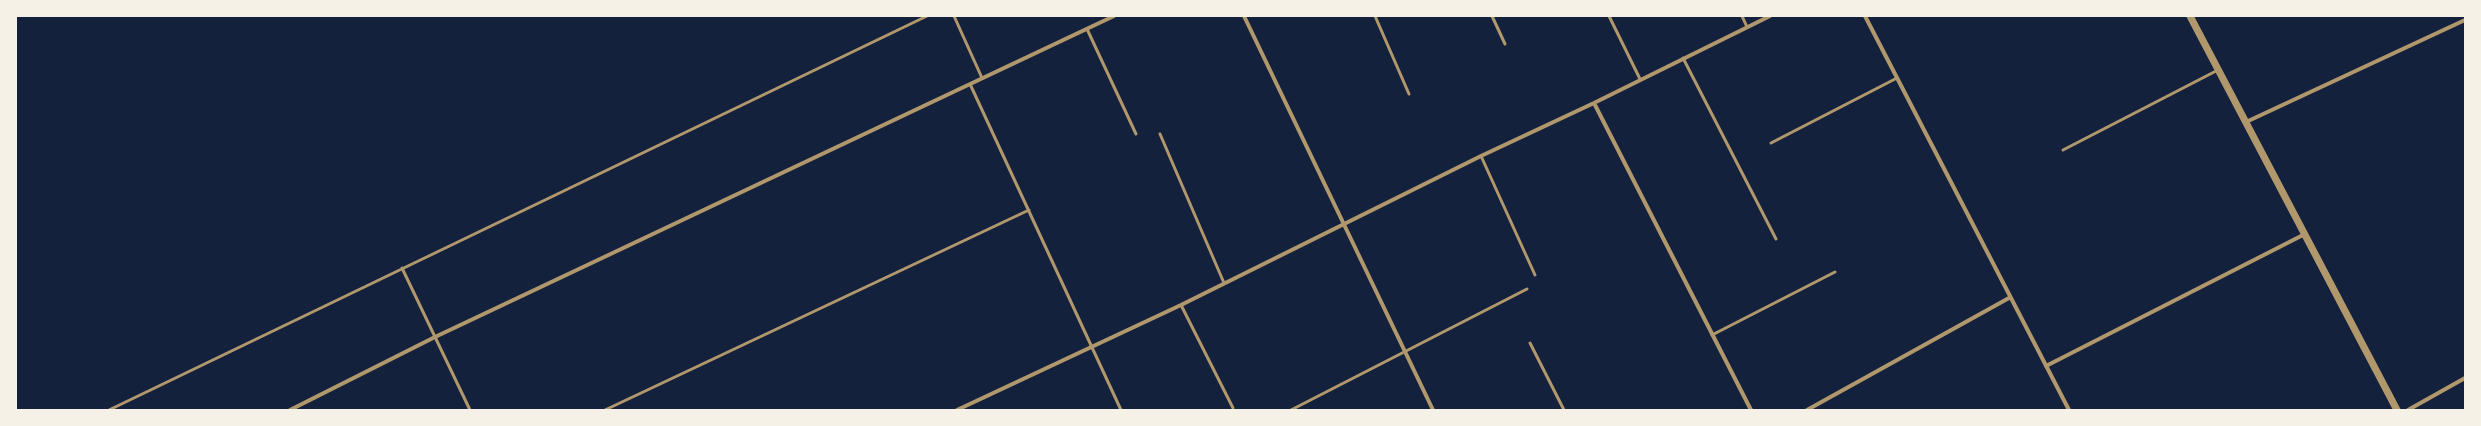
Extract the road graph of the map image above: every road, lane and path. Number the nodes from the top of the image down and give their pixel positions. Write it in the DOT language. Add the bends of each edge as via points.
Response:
graph roads {
  1 [pos="926,16"];
  2 [pos="954,16"];
  3 [pos="1114,16"];
  4 [pos="1244,16"];
  5 [pos="1375,16"];
  6 [pos="1492,16"];
  7 [pos="1609,16"];
  8 [pos="1742,16"];
  9 [pos="1770,16"];
  10 [pos="1866,16"];
  11 [pos="2190,16"];
  12 [pos="2465,20"];
  13 [pos="1747,27"];
  14 [pos="1087,29"];
  15 [pos="1505,44"];
  16 [pos="1683,58"];
  17 [pos="2218,70"];
  18 [pos="982,78"];
  19 [pos="1897,78"];
  20 [pos="1640,79"];
  21 [pos="970,84"];
  22 [pos="1409,94"];
  23 [pos="1594,103"];
  24 [pos="2246,122"];
  25 [pos="1136,134"];
  26 [pos="1160,134"];
  27 [pos="1771,143"];
  28 [pos="2063,150"];
  29 [pos="1481,156"];
  30 [pos="1028,210"];
  31 [pos="1344,224"];
  32 [pos="2305,234"];
  33 [pos="1776,239"];
  34 [pos="402,268"];
  35 [pos="1835,272"];
  36 [pos="1536,275"];
  37 [pos="1224,283"];
  38 [pos="1527,289"];
  39 [pos="2009,298"];
  40 [pos="1181,304"];
  41 [pos="1712,335"];
  42 [pos="435,337"];
  43 [pos="1530,343"];
  44 [pos="1091,347"];
  45 [pos="1404,351"];
  46 [pos="2046,366"];
  47 [pos="2465,378"];
  48 [pos="1233,408"];
  49 [pos="109,410"];
  50 [pos="290,410"];
  51 [pos="470,410"];
  52 [pos="605,410"];
  53 [pos="956,410"];
  54 [pos="1121,410"];
  55 [pos="1291,410"];
  56 [pos="1433,410"];
  57 [pos="1564,410"];
  58 [pos="1751,410"];
  59 [pos="1808,410"];
  60 [pos="2069,410"];
  61 [pos="2397,410"];
  62 [pos="2408,410"];
  1 -- 34 [label="lane"];
  2 -- 18 [label="lane"];
  3 -- 14 [label="street"];
  4 -- 31 [label="street"];
  5 -- 22 [label="lane"];
  6 -- 15 [label="lane"];
  7 -- 20 [label="lane"];
  8 -- 13 [label="lane"];
  9 -- 13 [label="street"];
  10 -- 19 [label="street"];
  11 -- 17 [label="street"];
  12 -- 24 [label="street"];
  13 -- 16 [label="street"];
  14 -- 18 [label="street"];
  14 -- 25 [label="lane"];
  16 -- 20 [label="street"];
  16 -- 33 [label="lane"];
  17 -- 24 [label="street"];
  17 -- 28 [label="lane"];
  18 -- 21 [label="street"];
  19 -- 27 [label="lane"];
  19 -- 39 [label="street"];
  20 -- 23 [label="street"];
  21 -- 30 [label="lane"];
  21 -- 42 [label="street"];
  23 -- 29 [label="street"];
  23 -- 41 [label="street"];
  24 -- 32 [label="street"];
  26 -- 37 [label="lane"];
  29 -- 31 [label="street"];
  29 -- 36 [label="lane"];
  30 -- 44 [label="lane"];
  30 -- 52 [label="lane"];
  31 -- 37 [label="street"];
  31 -- 45 [label="street"];
  32 -- 46 [label="street"];
  32 -- 61 [label="street"];
  34 -- 42 [label="lane"];
  34 -- 49 [label="lane"];
  35 -- 41 [label="lane"];
  37 -- 40 [label="street"];
  38 -- 45 [label="lane"];
  39 -- 46 [label="street"];
  39 -- 59 [label="street"];
  40 -- 44 [label="street"];
  40 -- 48 [label="lane"];
  41 -- 58 [label="street"];
  42 -- 50 [label="street"];
  42 -- 51 [label="lane"];
  43 -- 57 [label="lane"];
  44 -- 53 [label="street"];
  44 -- 54 [label="lane"];
  45 -- 55 [label="lane"];
  45 -- 56 [label="street"];
  46 -- 60 [label="street"];
  47 -- 62 [label="street"];
}
